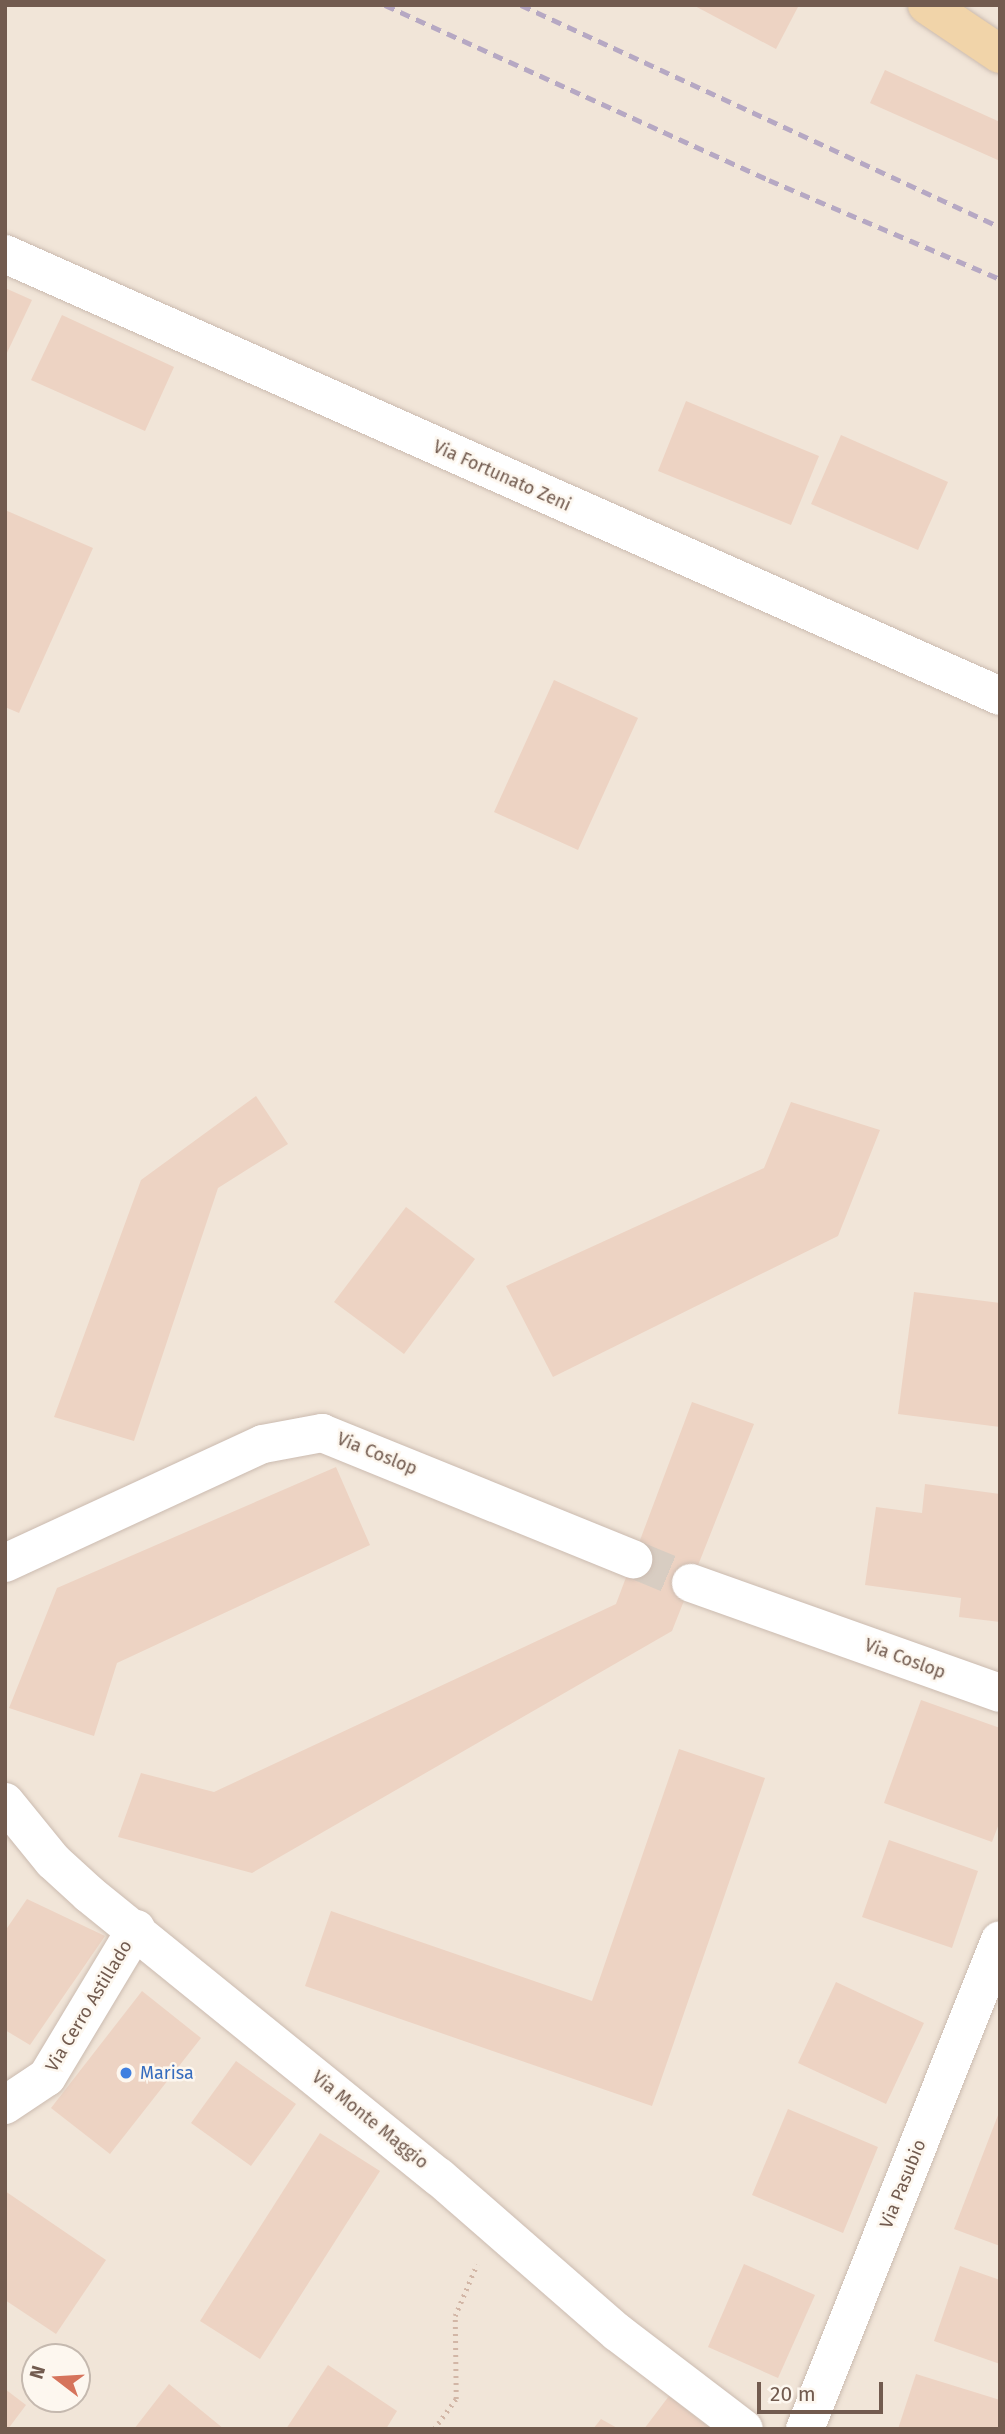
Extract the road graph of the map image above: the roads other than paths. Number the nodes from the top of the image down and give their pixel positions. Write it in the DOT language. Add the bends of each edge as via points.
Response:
graph roads {
  1 [pos="927,5"];
  2 [pos="1000,54"];
  3 [pos="5,254"];
  4 [pos="1000,696"];
  5 [pos="633,1559"];
  6 [pos="5,1563"];
  7 [pos="691,1583"];
  8 [pos="1000,1693"];
  9 [pos="5,1801"];
  10 [pos="136,1929"];
  11 [pos="1000,1940"];
  12 [pos="5,2105"];
  13 [pos="744,2429"];
  14 [pos="805,2429"];
  1 -- 2 [label="main road"];
  3 -- 4 [label="street, Via Fortunato Zeni"];
  5 -- 6 [label="street, Via Coslop" via="322,1433 263,1444"];
  7 -- 8 [label="street, Via Coslop"];
  9 -- 10 [label="street, Via Monte Maggio" via="53,1861"];
  10 -- 12 [label="street, Via Cerro Astillado" via="47,2077"];
  10 -- 13 [label="street, Via Monte Maggio" via="618,2333"];
  11 -- 14 [label="street, Via Pasubio"];
}
